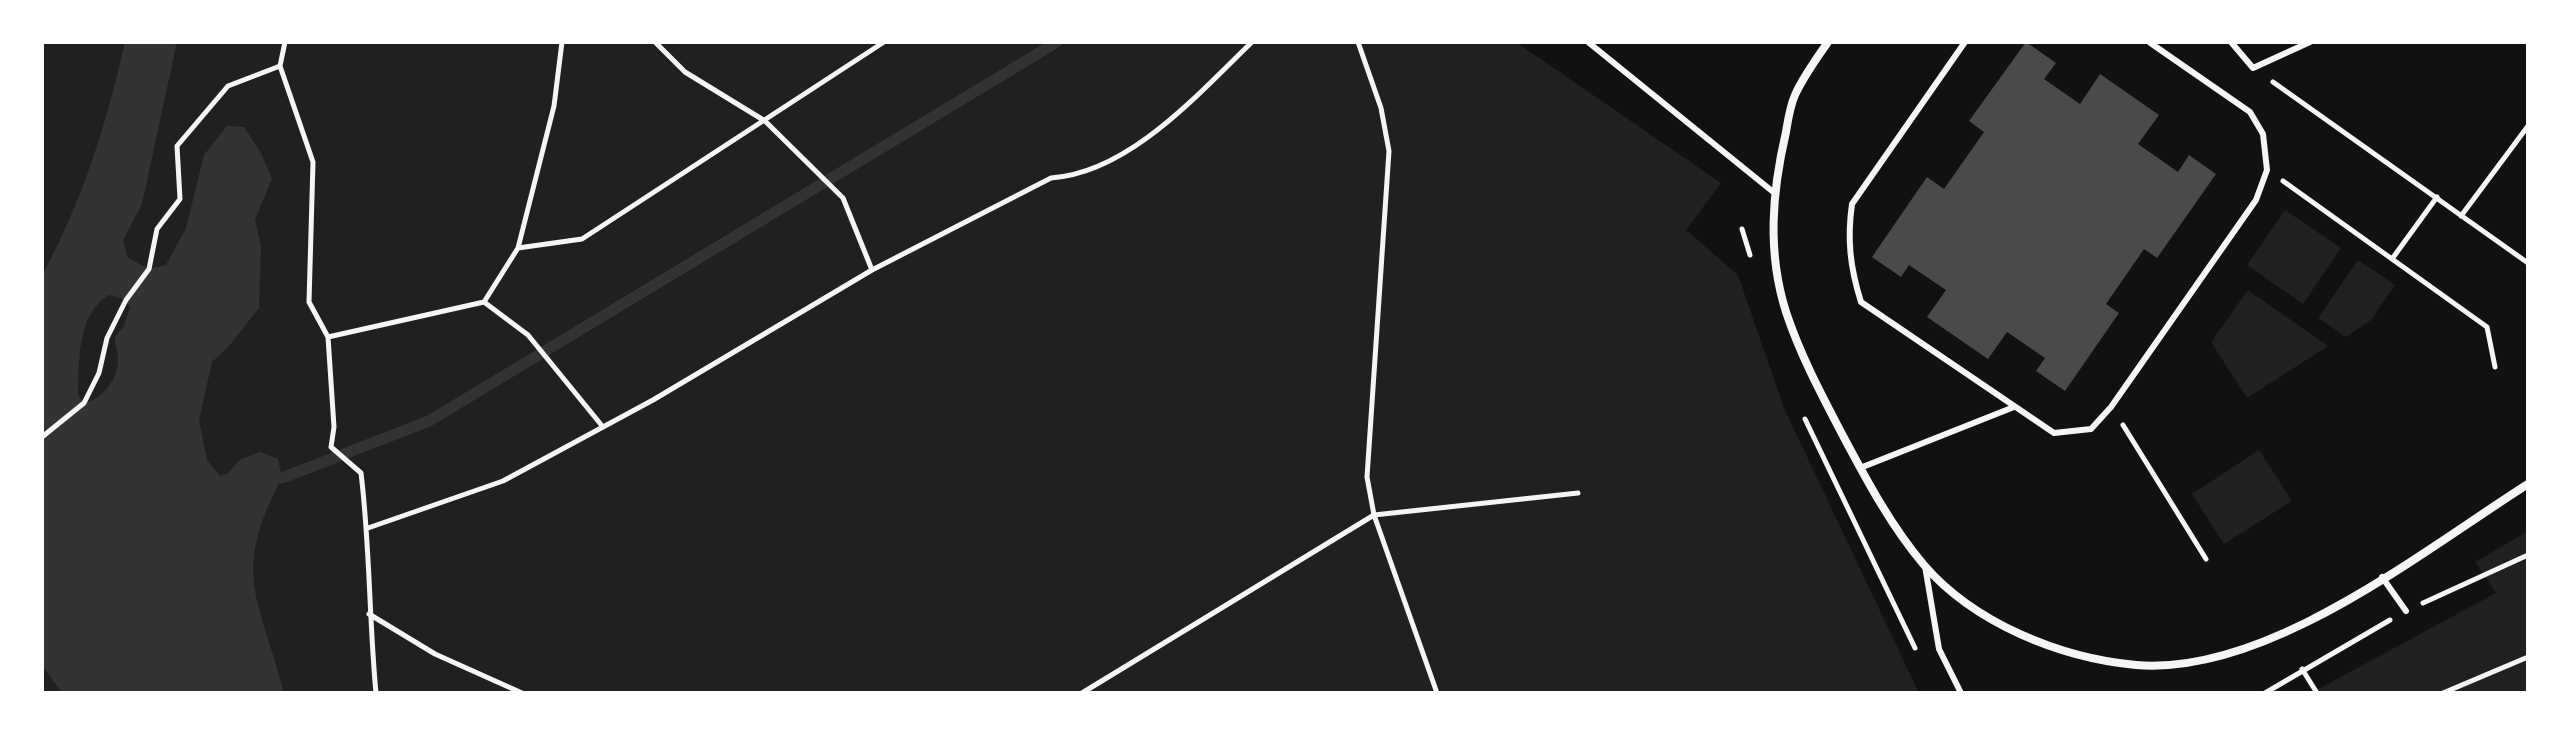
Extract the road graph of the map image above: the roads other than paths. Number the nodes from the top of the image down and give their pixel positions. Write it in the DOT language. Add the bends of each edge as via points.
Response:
graph roads {
  1 [pos="1588,42"];
  2 [pos="1828,42"];
  3 [pos="1965,42"];
  4 [pos="2149,42"];
  5 [pos="2231,42"];
  6 [pos="2310,42"];
  7 [pos="1772,191"];
  8 [pos="2014,407"];
  9 [pos="1860,468"];
  10 [pos="2528,484"];
  11 [pos="1925,566"];
  12 [pos="2382,577"];
  13 [pos="2406,611"];
  14 [pos="1961,693"];
  1 -- 7 [label="lane"];
  2 -- 7 [label="street" via="1794,97"];
  3 -- 8 [label="lane" via="1852,204 1850,269 1861,302"];
  4 -- 8 [label="lane" via="2250,112 2263,134 2267,170 2256,200 2091,429 2054,433"];
  5 -- 6 [label="lane" via="2253,68"];
  7 -- 9 [label="street" via="1785,309 1809,370"];
  8 -- 9 [label="lane"];
  9 -- 11 [label="street"];
  10 -- 12 [label="street"];
  11 -- 12 [label="street" via="1969,603 2017,633 2074,654 2137,665 2199,662 2251,648 2303,625"];
  11 -- 14 [label="lane" via="1939,649"];
  12 -- 13 [label="lane"];
}
